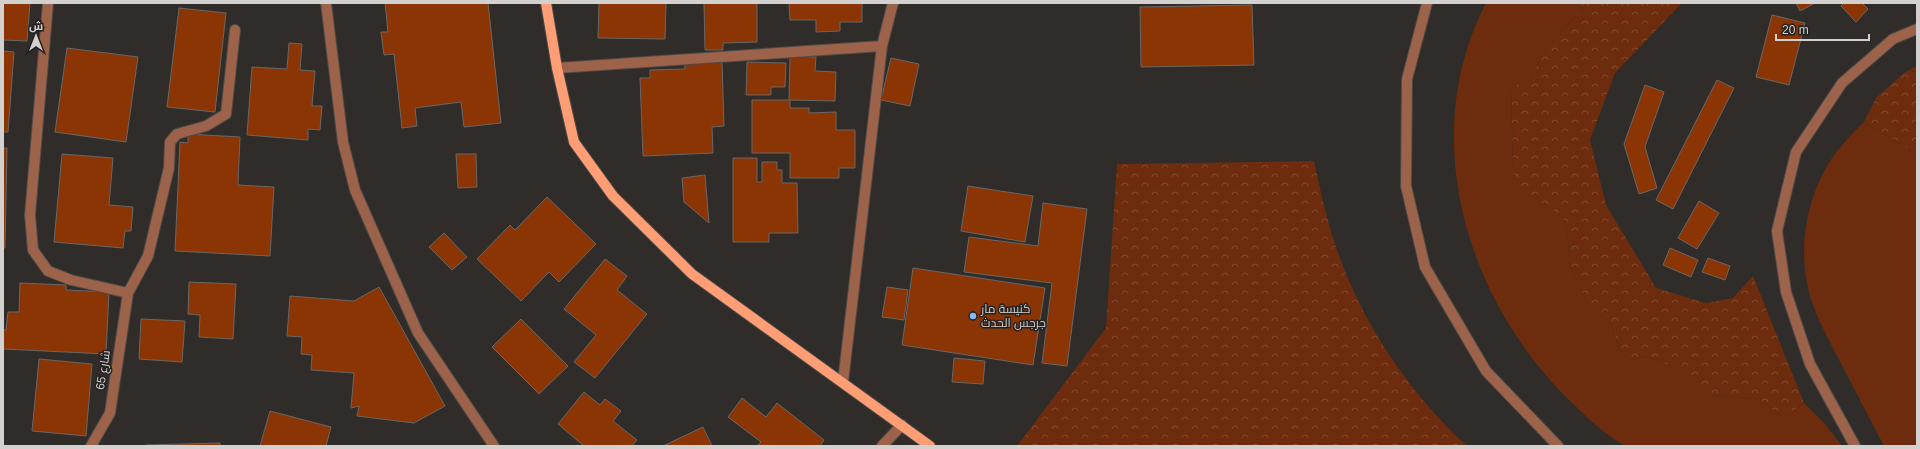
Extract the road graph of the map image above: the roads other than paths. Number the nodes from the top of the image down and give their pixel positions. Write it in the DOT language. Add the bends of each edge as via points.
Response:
graph roads {
  1 [pos="48,3"];
  2 [pos="326,3"];
  3 [pos="546,3"];
  4 [pos="893,3"];
  5 [pos="1427,3"];
  6 [pos="1917,29"];
  7 [pos="235,30"];
  8 [pos="882,46"];
  9 [pos="557,68"];
  10 [pos="128,293"];
  11 [pos="844,382"];
  12 [pos="902,425"];
  13 [pos="91,446"];
  14 [pos="494,446"];
  15 [pos="882,446"];
  16 [pos="930,446"];
  17 [pos="1558,446"];
  18 [pos="1855,446"];
  1 -- 10 [label="street" via="30,215 33,250 48,271 71,280"];
  2 -- 14 [label="street" via="343,142 355,190 418,333"];
  3 -- 9 [label="main road"];
  4 -- 8 [label="street"];
  5 -- 17 [label="street" via="1407,79 1406,186 1425,267 1486,371"];
  6 -- 18 [label="street" via="1893,39 1842,83 1796,152 1778,231 1786,292 1810,364"];
  7 -- 10 [label="street, شارع 65" via="226,114 206,126 177,134 170,142 170,168 148,256"];
  8 -- 9 [label="street"];
  8 -- 11 [label="street"];
  9 -- 11 [label="main road" via="574,142 613,196 692,274"];
  10 -- 13 [label="street, شارع 65" via="110,413"];
  11 -- 12 [label="main road"];
  12 -- 15 [label="street"];
  12 -- 16 [label="main road"];
}
